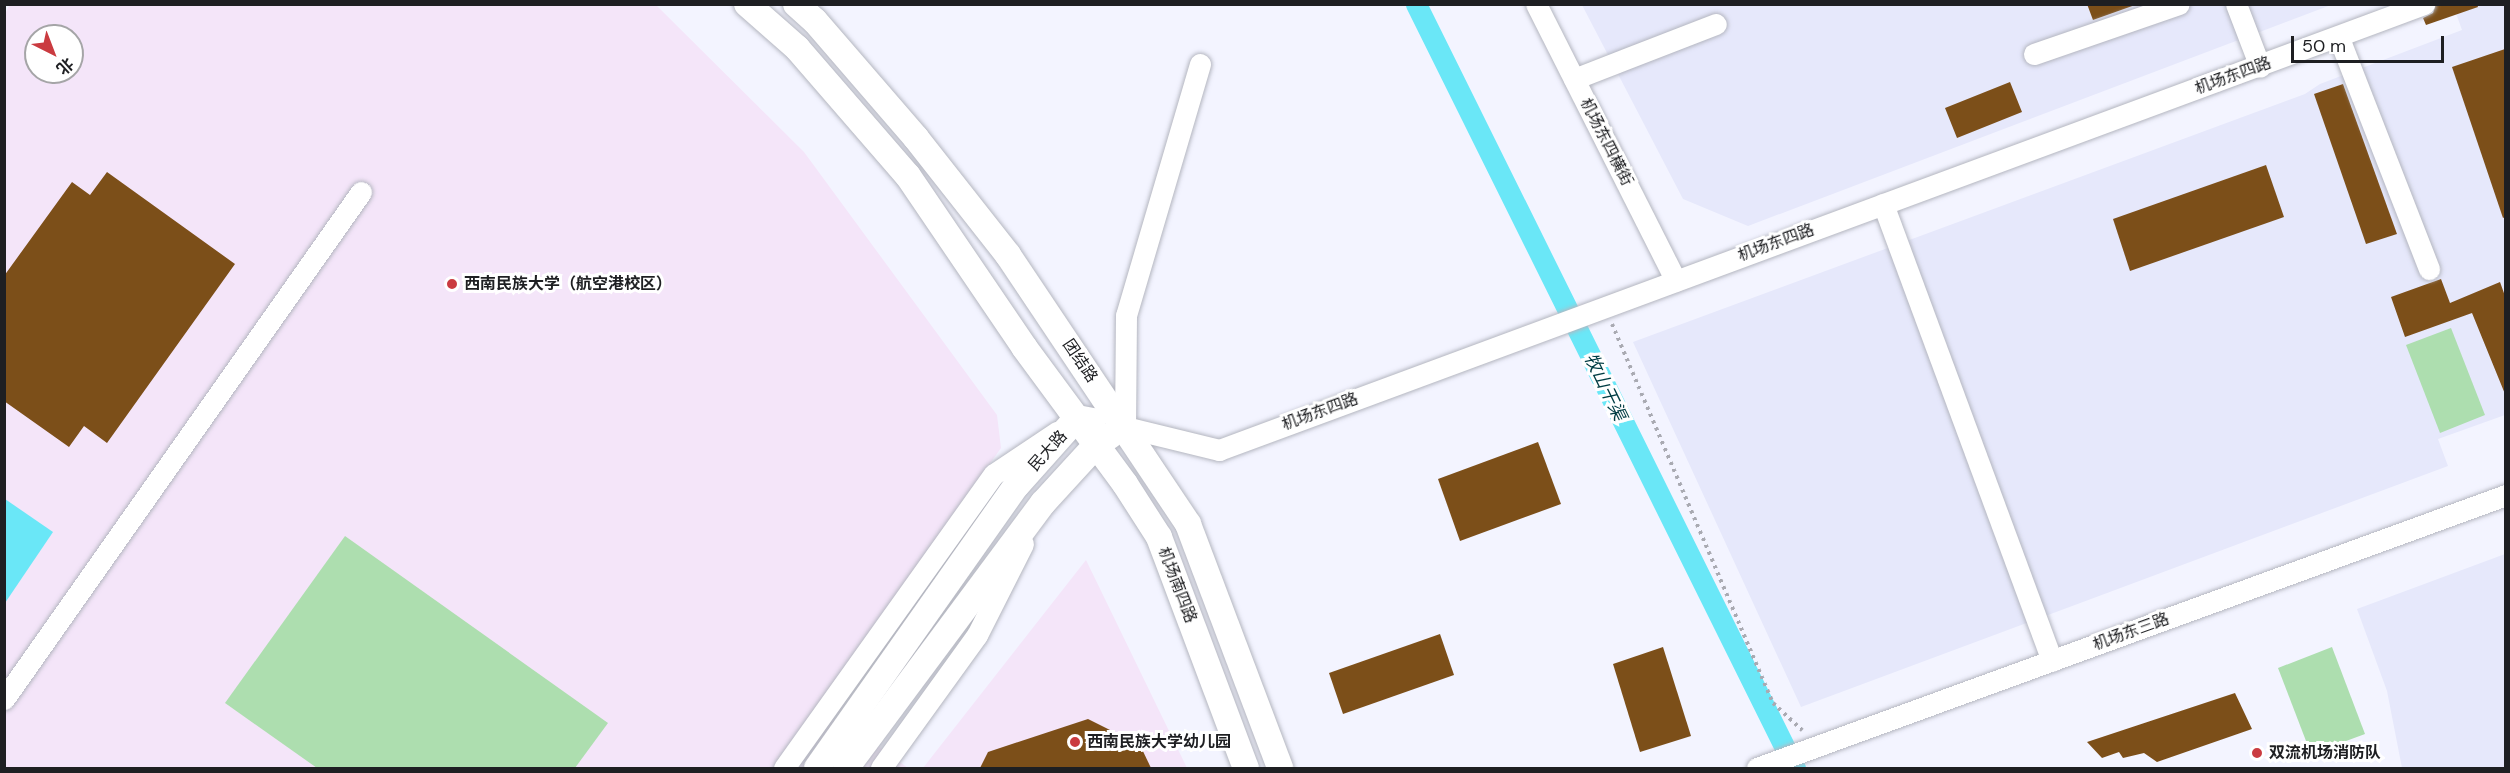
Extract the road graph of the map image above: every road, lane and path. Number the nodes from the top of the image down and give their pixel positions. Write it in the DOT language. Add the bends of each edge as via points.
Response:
graph roads {
  1 [pos="747,4"];
  2 [pos="796,4"];
  3 [pos="1536,4"];
  4 [pos="2179,4"];
  5 [pos="2236,4"];
  6 [pos="2424,4"];
  7 [pos="1716,24"];
  8 [pos="2339,38"];
  9 [pos="2034,54"];
  10 [pos="1200,64"];
  11 [pos="2260,67"];
  12 [pos="1574,79"];
  13 [pos="361,192"];
  14 [pos="1883,204"];
  15 [pos="2429,269"];
  16 [pos="1676,280"];
  17 [pos="1603,308"];
  18 [pos="1077,418"];
  19 [pos="1125,427"];
  20 [pos="1097,444"];
  21 [pos="2505,495"];
  22 [pos="1043,503"];
  23 [pos="2052,661"];
  24 [pos="4,699"];
  25 [pos="1818,745"];
  26 [pos="1761,767"];
  27 [pos="784,768"];
  28 [pos="817,768"];
  29 [pos="846,768"];
  30 [pos="881,768"];
  31 [pos="1246,768"];
  32 [pos="1280,768"];
  1 -- 18 [label="main road" via="797,48 908,176"];
  2 -- 19 [label="main road, 团结路" via="916,138 1008,255"];
  3 -- 12 [label="street, 机场东四横街"];
  4 -- 9 [label="street"];
  5 -- 11 [label="street"];
  6 -- 8 [label="street, 机场东四路"];
  7 -- 12 [label="street"];
  8 -- 11 [label="street, 机场东四路"];
  8 -- 15 [label="street"];
  10 -- 19 [label="street" via="1126,315"];
  11 -- 14 [label="street, 机场东四路"];
  12 -- 16 [label="street, 机场东四横街"];
  13 -- 24 [label="street"];
  14 -- 16 [label="street, 机场东四路"];
  14 -- 23 [label="street"];
  16 -- 17 [label="street, 机场东四路"];
  17 -- 19 [label="street, 机场东四路" via="1219,450"];
  17 -- 25 [label="path" via="1773,703"];
  18 -- 19 [label="main road, 民大路"];
  18 -- 20 [label="main road, 机场南四路"];
  18 -- 27 [label="street" via="994,474"];
  18 -- 28 [label="main road, 民大路" via="1017,485"];
  19 -- 20 [label="main road, 民大路"];
  19 -- 32 [label="main road, 团结路" via="1188,524"];
  20 -- 22 [label="main road, 民大路"];
  20 -- 31 [label="main road, 机场南四路" via="1159,537"];
  21 -- 23 [label="street, 机场东三路"];
  22 -- 29 [label="main road, 民大路"];
  22 -- 30 [label="street" via="977,635"];
  23 -- 25 [label="street, 机场东三路"];
  25 -- 26 [label="street, 机场东三路"];
}
